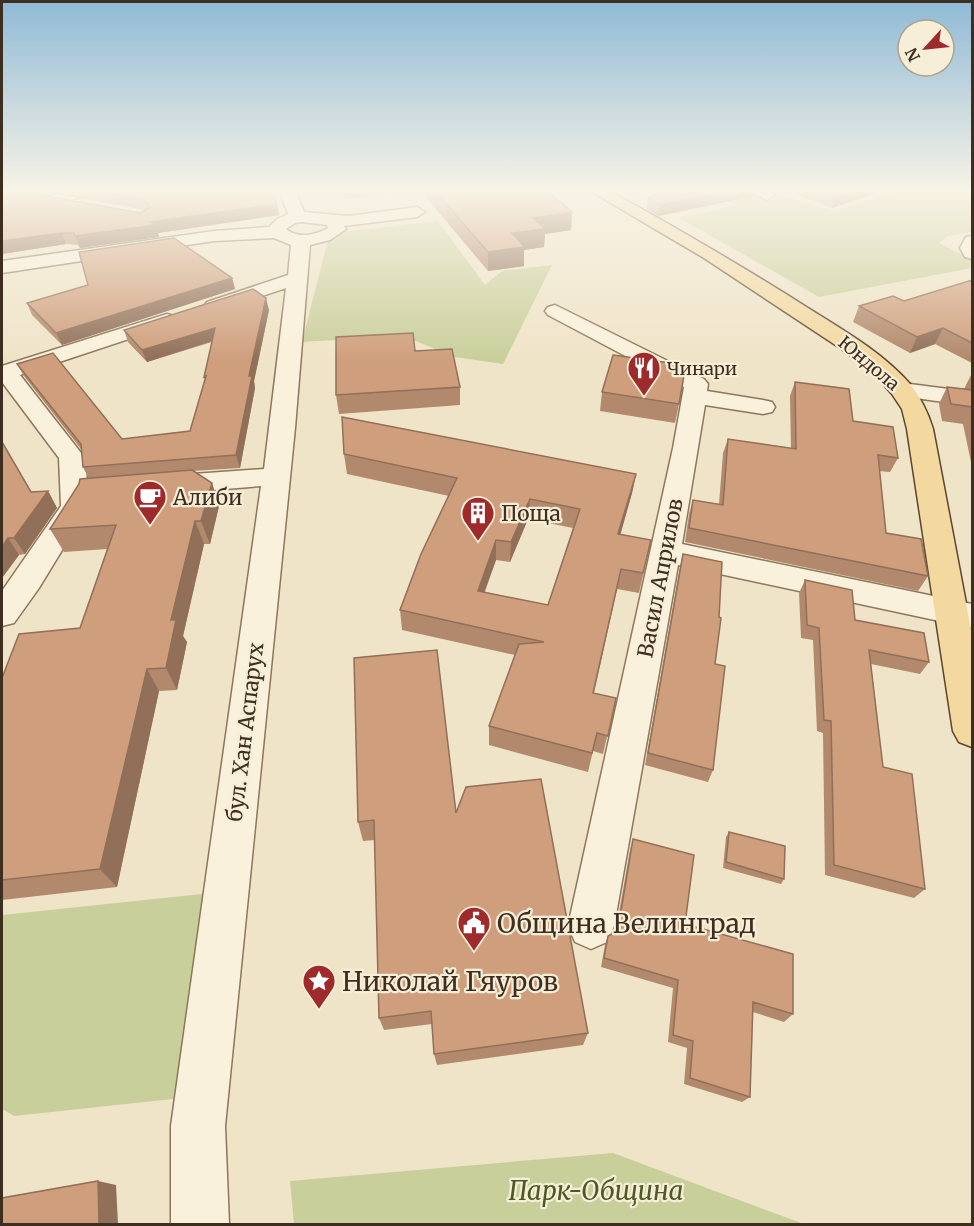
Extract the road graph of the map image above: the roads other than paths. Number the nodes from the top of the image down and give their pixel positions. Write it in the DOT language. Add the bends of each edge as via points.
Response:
graph roads {
  1 [pos="144,246"];
  2 [pos="294,246"];
  3 [pos="698,246"];
  4 [pos="2,267"];
  5 [pos="297,278"];
  6 [pos="555,311"];
  7 [pos="4,373"];
  8 [pos="902,390"];
  9 [pos="694,396"];
  10 [pos="972,399"];
  11 [pos="763,407"];
  12 [pos="276,476"];
  13 [pos="145,487"];
  14 [pos="665,551"];
  15 [pos="2,614"];
  16 [pos="962,614"];
  17 [pos="972,731"];
  18 [pos="591,926"];
  19 [pos="200,1224"];
  1 -- 4 [label="street"];
  2 -- 5 [label="street, бул. Хан Аспарух"];
  3 -- 8 [label="main road, Юндола" via="880,367"];
  5 -- 7 [label="street"];
  5 -- 12 [label="street, бул. Хан Аспарух"];
  6 -- 9 [label="street" via="696,384"];
  7 -- 15 [label="street" via="72,458 86,491"];
  8 -- 10 [label="street"];
  8 -- 16 [label="main road, Юндола" via="920,429"];
  9 -- 11 [label="street"];
  9 -- 14 [label="street, Васил Априлов"];
  12 -- 13 [label="street"];
  12 -- 19 [label="street, бул. Хан Аспарух" via="198,1126"];
  14 -- 16 [label="street"];
  14 -- 18 [label="street, Васил Априлов"];
  16 -- 17 [label="main road, Юндола"];
}
